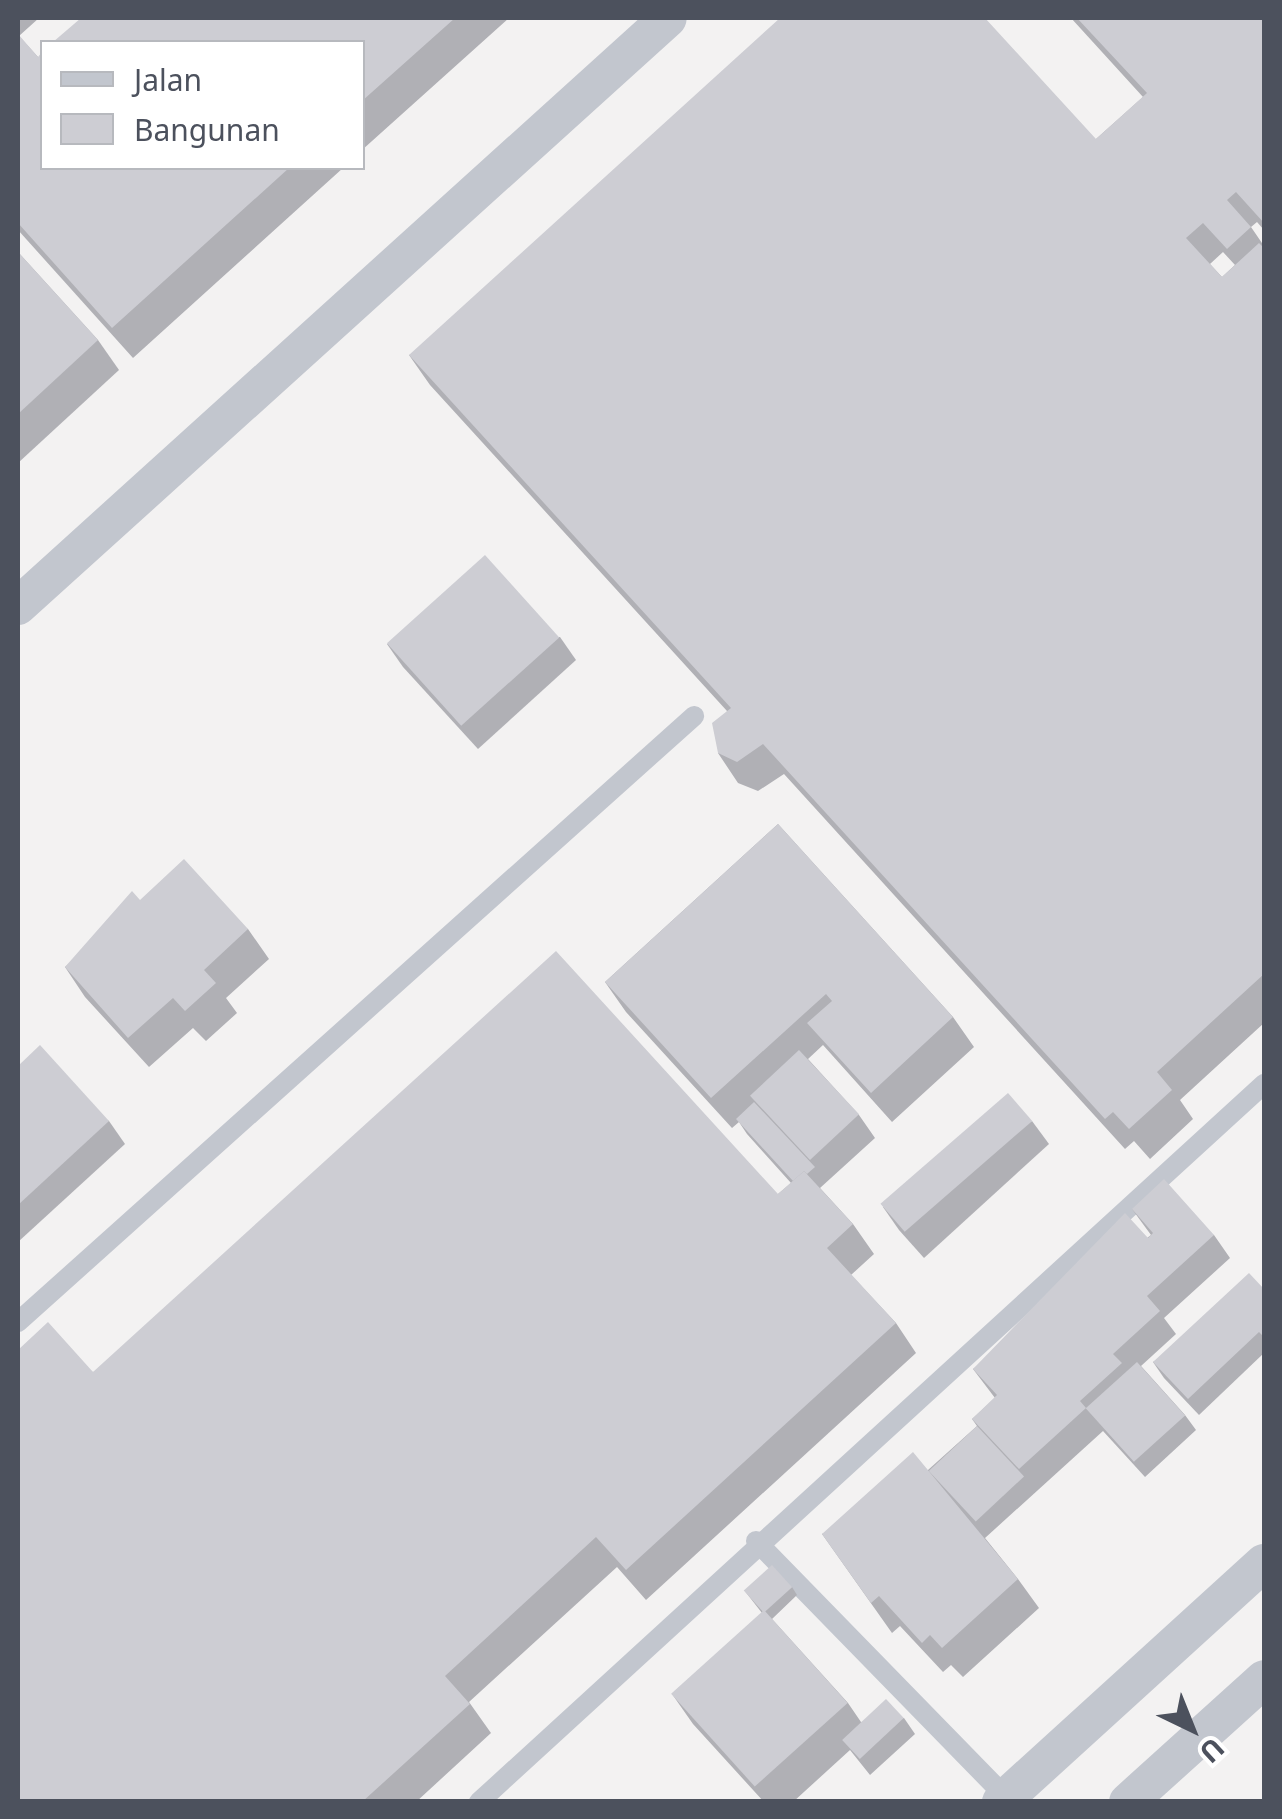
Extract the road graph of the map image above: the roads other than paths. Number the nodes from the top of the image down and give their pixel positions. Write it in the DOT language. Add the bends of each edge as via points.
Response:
graph roads {
  1 [pos="668,18"];
  2 [pos="18,606"];
  3 [pos="694,716"];
  4 [pos="1264,1084"];
  5 [pos="18,1322"];
  6 [pos="756,1541"];
  7 [pos="1264,1563"];
  8 [pos="1264,1679"];
  9 [pos="1004,1799"];
  10 [pos="479,1802"];
  11 [pos="1128,1802"];
  1 -- 2 [label="street"];
  3 -- 5 [label="lane"];
  4 -- 6 [label="lane"];
  6 -- 9 [label="lane"];
  6 -- 10 [label="lane"];
  7 -- 9 [label="street"];
  8 -- 11 [label="street"];
}
